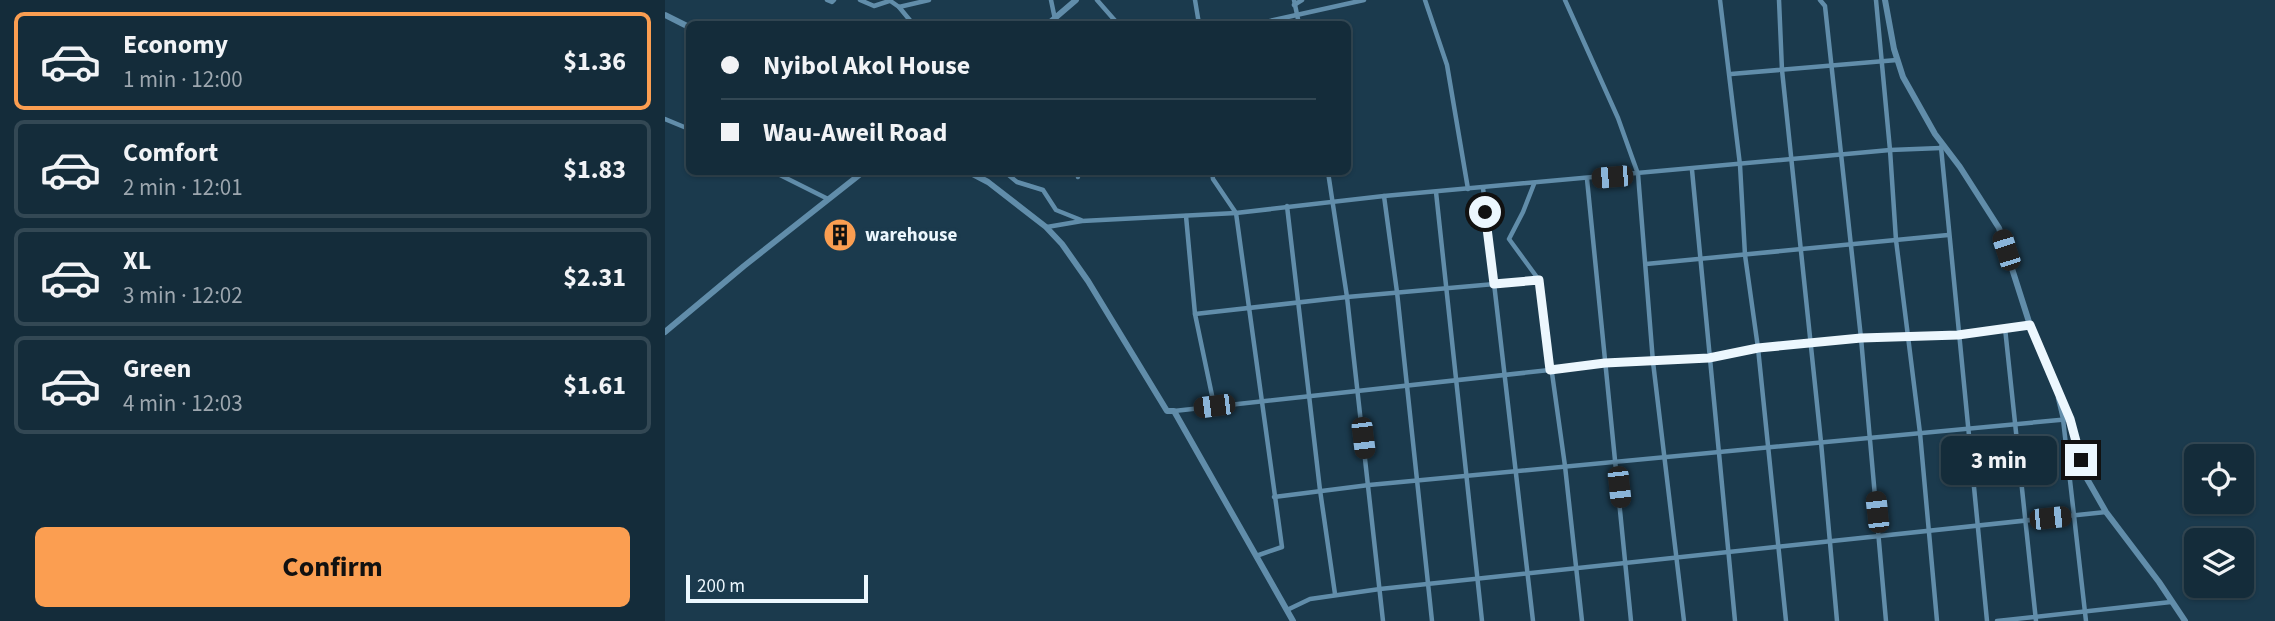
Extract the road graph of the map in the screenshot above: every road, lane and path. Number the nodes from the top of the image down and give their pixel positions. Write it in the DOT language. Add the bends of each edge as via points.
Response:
graph roads {
  1 [pos="827,0"];
  2 [pos="834,0"];
  3 [pos="860,0"];
  4 [pos="929,0"];
  5 [pos="1052,0"];
  6 [pos="1076,0"];
  7 [pos="1097,0"];
  8 [pos="1195,0"];
  9 [pos="1302,0"];
  10 [pos="1364,0"];
  11 [pos="1425,0"];
  12 [pos="1565,0"];
  13 [pos="1720,0"];
  14 [pos="1779,0"];
  15 [pos="1820,0"];
  16 [pos="1876,0"];
  17 [pos="1885,0"];
  18 [pos="889,1"];
  19 [pos="1294,3"];
  20 [pos="899,7"];
  21 [pos="1297,14"];
  22 [pos="665,15"];
  23 [pos="911,21"];
  24 [pos="1056,21"];
  25 [pos="1057,21"];
  26 [pos="1115,21"];
  27 [pos="1198,21"];
  28 [pos="1268,21"];
  29 [pos="1298,21"];
  30 [pos="686,26"];
  31 [pos="1897,60"];
  32 [pos="1881,62"];
  33 [pos="1832,66"];
  34 [pos="1782,70"];
  35 [pos="1731,74"];
  36 [pos="665,119"];
  37 [pos="686,129"];
  38 [pos="1941,145"];
  39 [pos="1890,150"];
  40 [pos="1842,155"];
  41 [pos="1791,160"];
  42 [pos="1741,165"];
  43 [pos="1692,170"];
  44 [pos="1638,174"];
  45 [pos="780,175"];
  46 [pos="859,175"];
  47 [pos="975,175"];
  48 [pos="1009,175"];
  49 [pos="1212,175"];
  50 [pos="1329,175"];
  51 [pos="1587,179"];
  52 [pos="1534,184"];
  53 [pos="1483,188"];
  54 [pos="1468,189"];
  55 [pos="1436,192"];
  56 [pos="1384,196"];
  57 [pos="828,199"];
  58 [pos="1334,201"];
  59 [pos="1287,206"];
  60 [pos="1236,213"];
  61 [pos="1186,216"];
  62 [pos="1082,220"];
  63 [pos="1046,227"];
  64 [pos="1948,235"];
  65 [pos="1896,240"];
  66 [pos="1851,245"];
  67 [pos="1799,249"];
  68 [pos="1745,255"];
  69 [pos="1699,261"];
  70 [pos="1646,264"];
  71 [pos="1539,280"];
  72 [pos="1494,284"];
  73 [pos="1447,288"];
  74 [pos="1397,292"];
  75 [pos="1347,296"];
  76 [pos="1299,301"];
  77 [pos="1248,308"];
  78 [pos="1195,314"];
  79 [pos="2030,325"];
  80 [pos="2005,328"];
  81 [pos="665,332"];
  82 [pos="1958,335"];
  83 [pos="1908,337"];
  84 [pos="1861,338"];
  85 [pos="1811,344"];
  86 [pos="1758,348"];
  87 [pos="1709,358"];
  88 [pos="1653,362"];
  89 [pos="1605,363"];
  90 [pos="1550,370"];
  91 [pos="1506,376"];
  92 [pos="1455,381"];
  93 [pos="1407,386"];
  94 [pos="1357,391"];
  95 [pos="1311,396"];
  96 [pos="1260,400"];
  97 [pos="1214,406"];
  98 [pos="1174,411"];
  99 [pos="2067,419"];
  100 [pos="2016,424"];
  101 [pos="1969,428"];
  102 [pos="1920,433"];
  103 [pos="1870,438"];
  104 [pos="1821,442"];
  105 [pos="1767,447"];
  106 [pos="1718,452"];
  107 [pos="1664,456"];
  108 [pos="1616,461"];
  109 [pos="1565,466"];
  110 [pos="1516,471"];
  111 [pos="1467,476"];
  112 [pos="1418,480"];
  113 [pos="1369,485"];
  114 [pos="1320,490"];
  115 [pos="1274,497"];
  116 [pos="2106,512"];
  117 [pos="2074,516"];
  118 [pos="2026,521"];
  119 [pos="1977,526"];
  120 [pos="1929,531"];
  121 [pos="1879,536"];
  122 [pos="1831,541"];
  123 [pos="1779,547"];
  124 [pos="1728,552"];
  125 [pos="1256,556"];
  126 [pos="1677,558"];
  127 [pos="1626,562"];
  128 [pos="1577,567"];
  129 [pos="1529,573"];
  130 [pos="1476,579"];
  131 [pos="1429,583"];
  132 [pos="1380,589"];
  133 [pos="1335,594"];
  134 [pos="2171,602"];
  135 [pos="1287,610"];
  136 [pos="2085,612"];
  137 [pos="2036,619"];
  138 [pos="1293,621"];
  139 [pos="1383,621"];
  140 [pos="1432,621"];
  141 [pos="1482,621"];
  142 [pos="1533,621"];
  143 [pos="1582,621"];
  144 [pos="1631,621"];
  145 [pos="1684,621"];
  146 [pos="1735,621"];
  147 [pos="1786,621"];
  148 [pos="1837,621"];
  149 [pos="1886,621"];
  150 [pos="1937,621"];
  151 [pos="1987,621"];
  152 [pos="1997,621"];
  153 [pos="2086,621"];
  154 [pos="2185,621"];
  1 -- 2 [label="street"];
  3 -- 18 [label="street" via="874,6"];
  4 -- 20 [label="street"];
  5 -- 24 [label="street"];
  6 -- 25 [label="street"];
  7 -- 26 [label="street"];
  8 -- 27 [label="street"];
  9 -- 19 [label="street"];
  10 -- 21 [label="street"];
  11 -- 54 [label="street" via="1447,65"];
  12 -- 44 [label="street"];
  13 -- 35 [label="street"];
  14 -- 34 [label="street"];
  15 -- 33 [label="street" via="1825,6"];
  16 -- 32 [label="street"];
  17 -- 31 [label="street"];
  18 -- 20 [label="street"];
  19 -- 21 [label="street"];
  20 -- 23 [label="street"];
  21 -- 28 [label="street"];
  21 -- 29 [label="street"];
  22 -- 30 [label="street"];
  31 -- 32 [label="street"];
  31 -- 38 [label="street"];
  32 -- 33 [label="street"];
  32 -- 39 [label="street"];
  33 -- 34 [label="street"];
  33 -- 40 [label="street"];
  34 -- 35 [label="street"];
  34 -- 41 [label="street"];
  35 -- 42 [label="street"];
  36 -- 37 [label="street"];
  38 -- 39 [label="street"];
  38 -- 64 [label="street"];
  38 -- 79 [label="street" via="1999,228"];
  39 -- 40 [label="street"];
  39 -- 65 [label="street"];
  40 -- 41 [label="street"];
  40 -- 66 [label="street"];
  41 -- 42 [label="street"];
  41 -- 67 [label="street"];
  42 -- 43 [label="street"];
  42 -- 68 [label="street"];
  43 -- 44 [label="street"];
  43 -- 69 [label="street"];
  44 -- 51 [label="street"];
  44 -- 70 [label="street"];
  45 -- 57 [label="street"];
  46 -- 57 [label="street"];
  47 -- 63 [label="street"];
  48 -- 62 [label="street" via="1043,190 1056,210"];
  49 -- 60 [label="street"];
  50 -- 58 [label="street"];
  51 -- 52 [label="street"];
  51 -- 89 [label="street"];
  52 -- 53 [label="street"];
  52 -- 71 [label="street" via="1509,239"];
  53 -- 54 [label="street"];
  53 -- 72 [label="street"];
  54 -- 55 [label="street"];
  55 -- 56 [label="street"];
  55 -- 73 [label="street"];
  56 -- 58 [label="street"];
  56 -- 74 [label="street"];
  57 -- 81 [label="street"];
  58 -- 59 [label="street"];
  58 -- 75 [label="street"];
  59 -- 60 [label="street"];
  59 -- 76 [label="street"];
  60 -- 61 [label="street"];
  60 -- 77 [label="street"];
  61 -- 62 [label="street"];
  61 -- 78 [label="street"];
  62 -- 63 [label="street"];
  63 -- 98 [label="street" via="1088,281 1167,411"];
  64 -- 65 [label="street"];
  64 -- 82 [label="street"];
  65 -- 66 [label="street"];
  65 -- 83 [label="street"];
  66 -- 67 [label="street"];
  66 -- 84 [label="street"];
  67 -- 68 [label="street"];
  67 -- 85 [label="street"];
  68 -- 69 [label="street"];
  68 -- 86 [label="street"];
  69 -- 70 [label="street"];
  69 -- 87 [label="street"];
  70 -- 88 [label="street"];
  71 -- 72 [label="street"];
  71 -- 90 [label="street"];
  72 -- 73 [label="street"];
  72 -- 91 [label="street"];
  73 -- 74 [label="street"];
  73 -- 92 [label="street"];
  74 -- 75 [label="street"];
  74 -- 93 [label="street"];
  75 -- 76 [label="street"];
  75 -- 94 [label="street"];
  76 -- 77 [label="street"];
  76 -- 95 [label="street"];
  77 -- 78 [label="street"];
  77 -- 96 [label="street"];
  78 -- 97 [label="street"];
  79 -- 80 [label="street"];
  79 -- 99 [label="street"];
  80 -- 82 [label="street"];
  80 -- 100 [label="street"];
  82 -- 83 [label="street"];
  82 -- 101 [label="street"];
  83 -- 84 [label="street"];
  83 -- 102 [label="street"];
  84 -- 85 [label="street"];
  84 -- 103 [label="street"];
  85 -- 86 [label="street"];
  85 -- 104 [label="street"];
  86 -- 87 [label="street"];
  86 -- 105 [label="street"];
  87 -- 88 [label="street"];
  87 -- 106 [label="street"];
  88 -- 89 [label="street"];
  88 -- 107 [label="street"];
  89 -- 90 [label="street"];
  89 -- 108 [label="street"];
  90 -- 91 [label="street"];
  90 -- 109 [label="street"];
  91 -- 92 [label="street"];
  91 -- 110 [label="street"];
  92 -- 93 [label="street"];
  92 -- 111 [label="street"];
  93 -- 94 [label="street"];
  93 -- 112 [label="street"];
  94 -- 95 [label="street"];
  94 -- 113 [label="street"];
  95 -- 96 [label="street"];
  95 -- 114 [label="street"];
  96 -- 97 [label="street"];
  96 -- 115 [label="street"];
  97 -- 98 [label="street"];
  98 -- 125 [label="street"];
  99 -- 100 [label="street"];
  99 -- 116 [label="street" via="2086,477"];
  99 -- 117 [label="street"];
  100 -- 101 [label="street"];
  100 -- 118 [label="street"];
  101 -- 102 [label="street"];
  101 -- 119 [label="street"];
  102 -- 103 [label="street"];
  102 -- 120 [label="street"];
  103 -- 104 [label="street"];
  103 -- 121 [label="street"];
  104 -- 105 [label="street"];
  104 -- 122 [label="street"];
  105 -- 106 [label="street"];
  105 -- 123 [label="street"];
  106 -- 107 [label="street"];
  106 -- 124 [label="street"];
  107 -- 108 [label="street"];
  107 -- 126 [label="street"];
  108 -- 109 [label="street"];
  108 -- 127 [label="street"];
  109 -- 110 [label="street"];
  109 -- 128 [label="street"];
  110 -- 111 [label="street"];
  110 -- 129 [label="street"];
  111 -- 112 [label="street"];
  111 -- 130 [label="street"];
  112 -- 113 [label="street"];
  112 -- 131 [label="street"];
  113 -- 114 [label="street"];
  113 -- 132 [label="street"];
  114 -- 115 [label="street"];
  114 -- 133 [label="street"];
  115 -- 125 [label="street" via="1282,547"];
  116 -- 117 [label="street"];
  116 -- 134 [label="street"];
  117 -- 118 [label="street"];
  117 -- 136 [label="street"];
  118 -- 119 [label="street"];
  118 -- 137 [label="street"];
  119 -- 120 [label="street"];
  119 -- 151 [label="street"];
  120 -- 121 [label="street"];
  120 -- 150 [label="street"];
  121 -- 122 [label="street"];
  121 -- 149 [label="street"];
  122 -- 123 [label="street"];
  122 -- 148 [label="street"];
  123 -- 124 [label="street"];
  123 -- 147 [label="street"];
  124 -- 126 [label="street"];
  124 -- 146 [label="street"];
  125 -- 135 [label="street"];
  126 -- 127 [label="street"];
  126 -- 145 [label="street"];
  127 -- 128 [label="street"];
  127 -- 144 [label="street"];
  128 -- 129 [label="street"];
  128 -- 143 [label="street"];
  129 -- 130 [label="street"];
  129 -- 142 [label="street"];
  130 -- 131 [label="street"];
  130 -- 141 [label="street"];
  131 -- 132 [label="street"];
  131 -- 140 [label="street"];
  132 -- 133 [label="street"];
  132 -- 139 [label="street"];
  133 -- 135 [label="street"];
  134 -- 136 [label="street"];
  134 -- 154 [label="street"];
  135 -- 138 [label="street"];
  136 -- 137 [label="street"];
  136 -- 153 [label="street"];
  137 -- 152 [label="street"];
}
